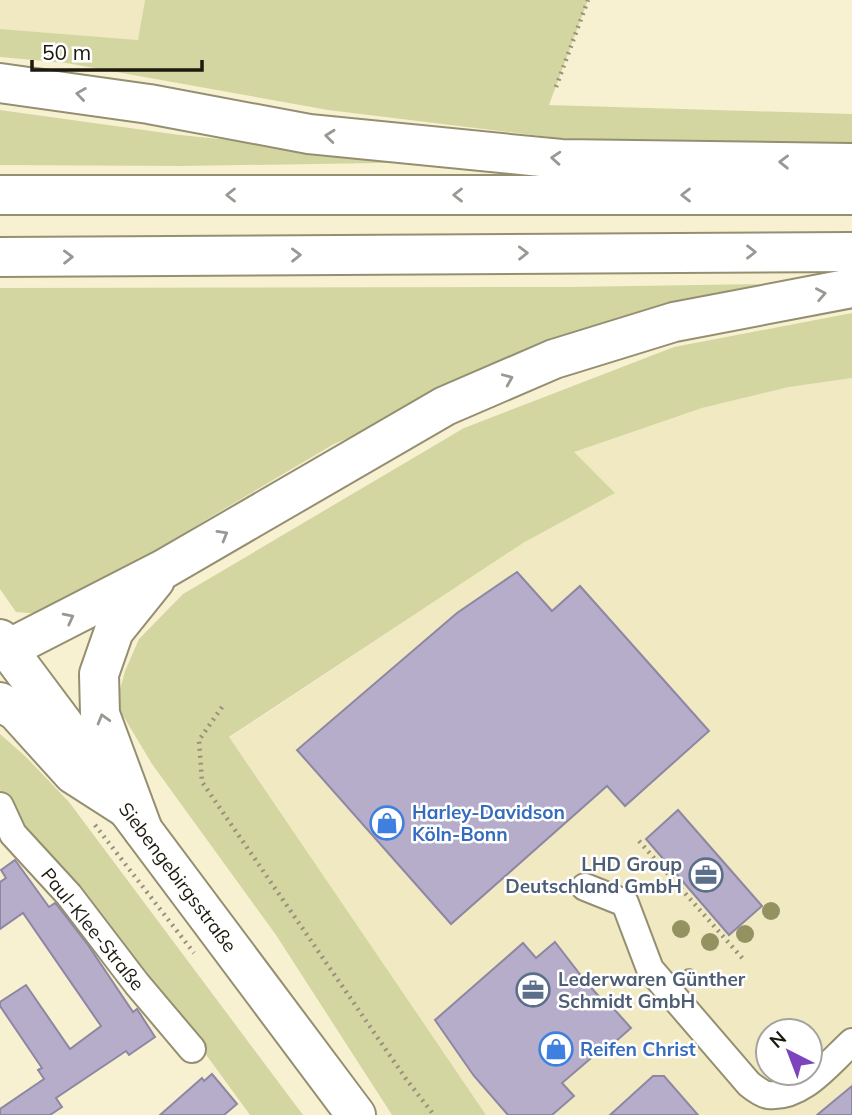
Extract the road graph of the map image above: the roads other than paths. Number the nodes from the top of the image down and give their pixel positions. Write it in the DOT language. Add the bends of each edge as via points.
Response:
graph roads {
  1 [pos="0,83"];
  2 [pos="852,163"];
  3 [pos="0,195"];
  4 [pos="852,195"];
  5 [pos="852,252"];
  6 [pos="0,257"];
  7 [pos="852,288"];
  8 [pos="164,569"];
  9 [pos="4,644"];
  10 [pos="0,702"];
  11 [pos="0,806"];
  12 [pos="134,819"];
  13 [pos="585,887"];
  14 [pos="852,1042"];
  15 [pos="192,1049"];
  16 [pos="356,1115"];
  2 -- 1 [label="main road, one-way" via="561,159 309,134 149,104"];
  4 -- 3 [label="main road, one-way"];
  6 -- 5 [label="main road, one-way"];
  8 -- 7 [label="main road, one-way" via="445,406 554,359 674,322"];
  9 -- 8 [label="main road, one-way"];
  12 -- 8 [label="main road, one-way" via="100,713 99,674 114,631"];
  9 -- 12 [label="main road, Siebengebirgsstraße"];
  10 -- 12 [label="main road" via="16,710 73,775"];
  11 -- 15 [label="street, Paul-Klee-Straße" via="13,834 69,895"];
  12 -- 16 [label="main road, Siebengebirgsstraße"];
  13 -- 14 [label="street" via="625,903 650,969 749,1084 766,1095 803,1086"];
}
